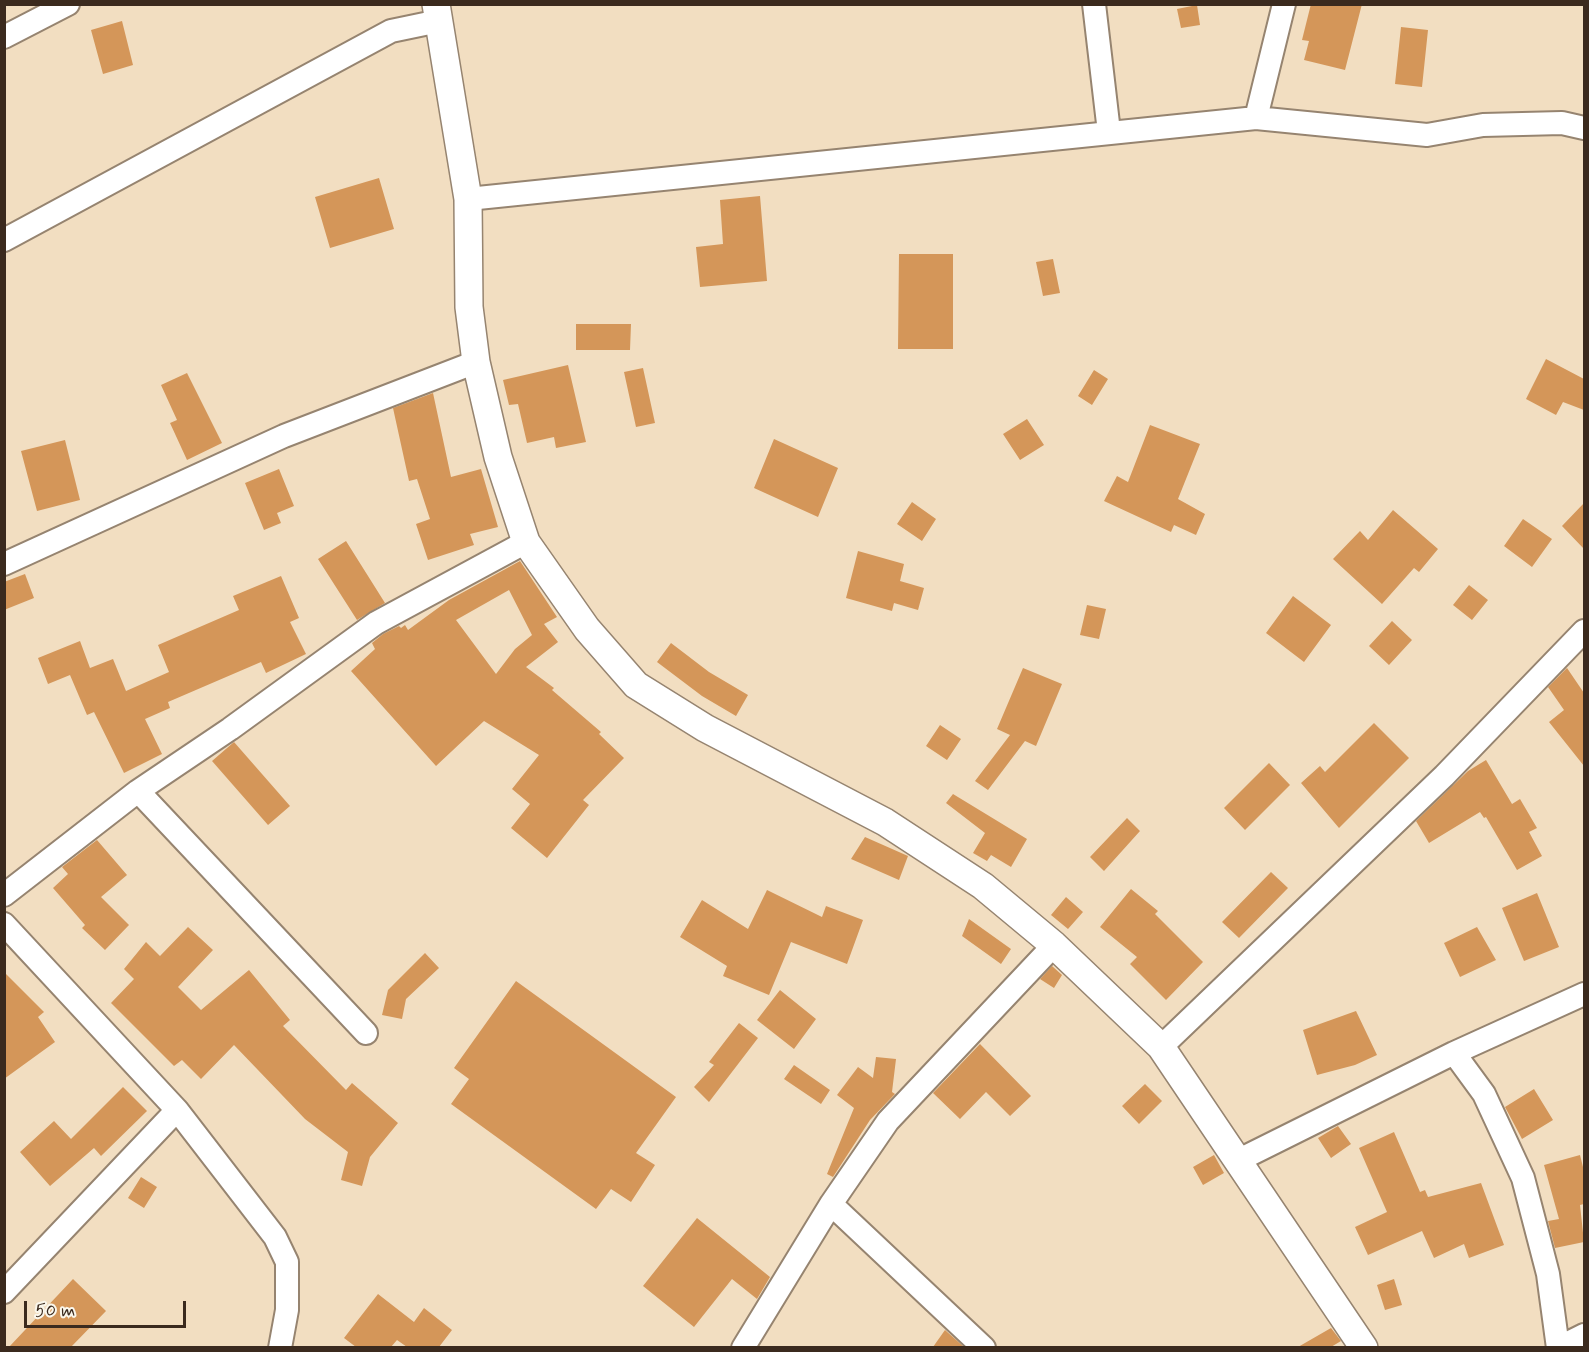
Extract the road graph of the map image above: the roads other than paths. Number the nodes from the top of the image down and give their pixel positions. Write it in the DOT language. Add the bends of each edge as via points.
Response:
graph roads {
  1 [pos="68,4"];
  2 [pos="1094,4"];
  3 [pos="1284,4"];
  4 [pos="438,13"];
  5 [pos="4,37"];
  6 [pos="1256,117"];
  7 [pos="1584,128"];
  8 [pos="1109,132"];
  9 [pos="468,199"];
  10 [pos="4,240"];
  11 [pos="476,362"];
  12 [pos="526,542"];
  13 [pos="4,564"];
  14 [pos="1584,632"];
  15 [pos="138,791"];
  16 [pos="4,895"];
  17 [pos="4,924"];
  18 [pos="1054,945"];
  19 [pos="1584,994"];
  20 [pos="366,1033"];
  21 [pos="1161,1047"];
  22 [pos="1454,1053"];
  23 [pos="177,1110"];
  24 [pos="1239,1160"];
  25 [pos="831,1204"];
  26 [pos="4,1292"];
  27 [pos="1584,1335"];
  28 [pos="280,1347"];
  29 [pos="744,1347"];
  30 [pos="984,1347"];
  31 [pos="1364,1347"];
  1 -- 5 [label="street"];
  2 -- 8 [label="street"];
  3 -- 6 [label="street"];
  4 -- 9 [label="street"];
  4 -- 10 [label="street" via="391,31"];
  6 -- 7 [label="street" via="1427,135 1483,125 1562,123"];
  6 -- 8 [label="street"];
  8 -- 9 [label="street"];
  9 -- 11 [label="street" via="469,306"];
  11 -- 12 [label="street" via="498,458"];
  11 -- 13 [label="street" via="284,436"];
  12 -- 15 [label="street" via="375,623"];
  12 -- 18 [label="street" via="587,629 636,685 705,728 885,822 983,886"];
  14 -- 21 [label="street" via="1444,776"];
  15 -- 16 [label="street"];
  15 -- 20 [label="street"];
  17 -- 23 [label="street"];
  18 -- 21 [label="street"];
  18 -- 25 [label="street" via="888,1121"];
  19 -- 22 [label="street"];
  21 -- 24 [label="street"];
  22 -- 24 [label="street"];
  22 -- 27 [label="street" via="1484,1094 1523,1178 1548,1275 1558,1347"];
  23 -- 26 [label="street"];
  23 -- 28 [label="street" via="275,1237 287,1262 287,1310"];
  24 -- 31 [label="street"];
  25 -- 29 [label="street"];
  25 -- 30 [label="street"];
}
